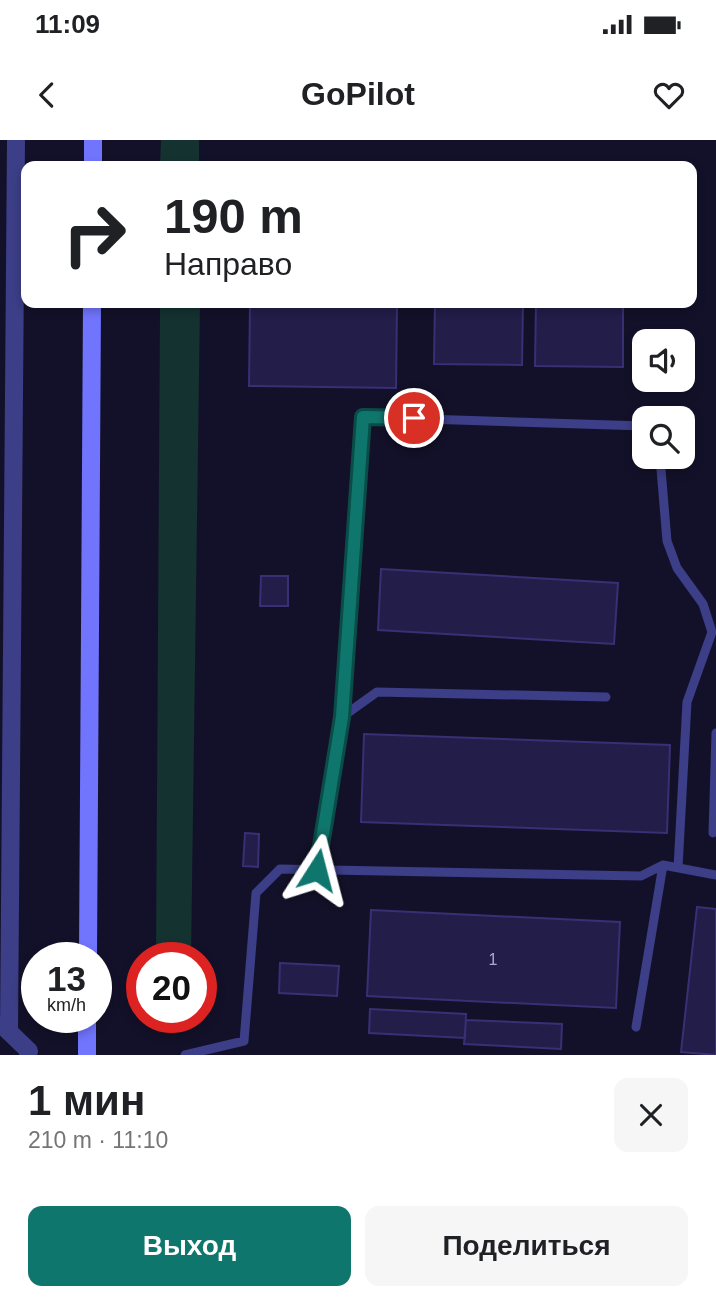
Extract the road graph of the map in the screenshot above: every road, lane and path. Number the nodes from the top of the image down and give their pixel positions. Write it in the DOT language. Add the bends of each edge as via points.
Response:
graph roads {
  1 [pos="16,140"];
  2 [pos="93,140"];
  3 [pos="93,161"];
  4 [pos="92,308"];
  5 [pos="632,426"];
  6 [pos="661,469"];
  7 [pos="712,642"];
  8 [pos="606,697"];
  9 [pos="342,717"];
  10 [pos="716,733"];
  11 [pos="713,833"];
  12 [pos="663,865"];
  13 [pos="678,868"];
  14 [pos="317,870"];
  15 [pos="716,876"];
  16 [pos="88,942"];
  17 [pos="636,1027"];
  18 [pos="4,1028"];
  19 [pos="88,1033"];
  20 [pos="28,1055"];
  21 [pos="87,1055"];
  22 [pos="185,1055"];
  1 -- 18 [label="street"];
  2 -- 3 [label="street"];
  4 -- 16 [label="street"];
  5 -- 9 [label="lane" via="363,417"];
  6 -- 7 [label="lane" via="667,541 677,568 703,604"];
  7 -- 13 [label="lane" via="687,702"];
  8 -- 9 [label="lane" via="377,692"];
  9 -- 14 [label="lane"];
  10 -- 11 [label="lane"];
  12 -- 13 [label="lane"];
  12 -- 14 [label="lane" via="641,876"];
  12 -- 17 [label="lane"];
  13 -- 15 [label="lane"];
  14 -- 22 [label="lane" via="280,869 256,893 244,1041"];
  18 -- 20 [label="street"];
  19 -- 21 [label="street"];
}
